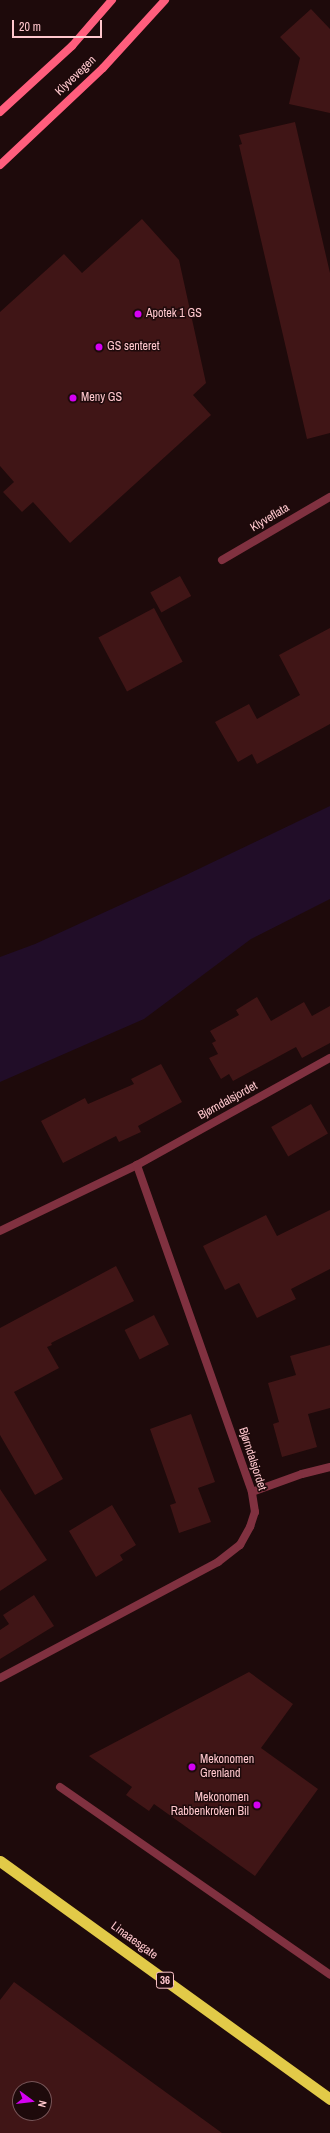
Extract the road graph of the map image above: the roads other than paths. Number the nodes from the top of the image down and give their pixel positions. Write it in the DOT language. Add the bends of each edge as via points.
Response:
graph roads {
  1 [pos="112,0"];
  2 [pos="164,0"];
  3 [pos="0,112"];
  4 [pos="0,165"];
  5 [pos="330,497"];
  6 [pos="222,560"];
  7 [pos="330,1058"];
  8 [pos="137,1165"];
  9 [pos="0,1231"];
  10 [pos="330,1467"];
  11 [pos="252,1492"];
  12 [pos="0,1678"];
  13 [pos="60,1787"];
  14 [pos="0,1861"];
  15 [pos="330,1975"];
  16 [pos="330,2099"];
  1 -- 3 [label="main road, Klyvevegen" via="72,46"];
  2 -- 4 [label="main road, Klyvevegen" via="103,68"];
  5 -- 6 [label="street, Klyveflata"];
  7 -- 8 [label="street, Bjørndalsjordet"];
  8 -- 9 [label="street, Bjørndalsjordet"];
  8 -- 11 [label="street, Bjørndalsjordet"];
  10 -- 11 [label="street"];
  11 -- 12 [label="street, Bjørndalsjordet" via="254,1512 250,1527 240,1545 218,1562"];
  13 -- 15 [label="street"];
  14 -- 16 [label="highway, Linaaesgate / 36"];
}
